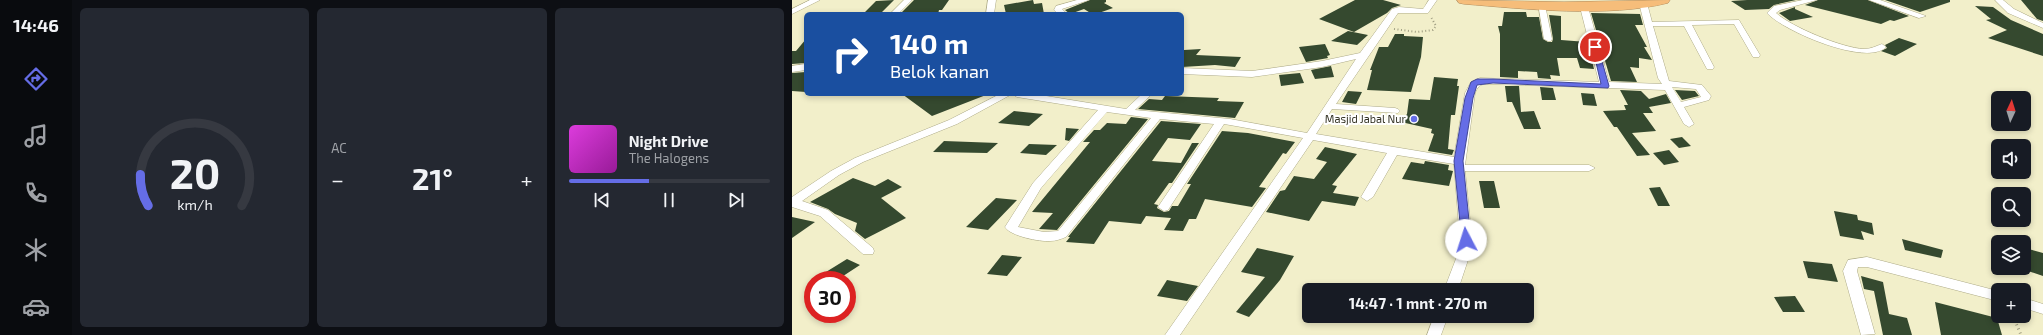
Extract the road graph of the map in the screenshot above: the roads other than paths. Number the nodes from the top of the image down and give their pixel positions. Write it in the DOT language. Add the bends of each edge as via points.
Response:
graph roads {
  1 [pos="816,0"];
  2 [pos="908,0"];
  3 [pos="992,0"];
  4 [pos="1085,0"];
  5 [pos="1433,0"];
  6 [pos="1464,0"];
  7 [pos="1663,0"];
  8 [pos="1812,0"];
  9 [pos="1873,0"];
  10 [pos="1999,0"];
  11 [pos="1526,2"];
  12 [pos="1644,3"];
  13 [pos="1541,6"];
  14 [pos="1584,7"];
  15 [pos="792,12"];
  16 [pos="896,12"];
  17 [pos="990,12"];
  18 [pos="1060,12"];
  19 [pos="1922,16"];
  20 [pos="1687,23"];
  21 [pos="1649,24"];
  22 [pos="2043,26"];
  23 [pos="1548,40"];
  24 [pos="1882,47"];
  25 [pos="1363,55"];
  26 [pos="1756,55"];
  27 [pos="804,67"];
  28 [pos="1710,67"];
  29 [pos="792,69"];
  30 [pos="1184,71"];
  31 [pos="1667,85"];
  32 [pos="1605,86"];
  33 [pos="1003,96"];
  34 [pos="1030,96"];
  35 [pos="1145,96"];
  36 [pos="1679,105"];
  37 [pos="1330,106"];
  38 [pos="1105,108"];
  39 [pos="1395,111"];
  40 [pos="1129,112"];
  41 [pos="1157,117"];
  42 [pos="1221,121"];
  43 [pos="1689,124"];
  44 [pos="1309,136"];
  45 [pos="1393,151"];
  46 [pos="1459,164"];
  47 [pos="1589,168"];
  48 [pos="1368,197"];
  49 [pos="793,202"];
  50 [pos="1164,207"];
  51 [pos="868,251"];
  52 [pos="1454,283"];
  53 [pos="1991,294"];
  54 [pos="2031,305"];
  55 [pos="2043,308"];
  56 [pos="1438,323"];
  57 [pos="1868,334"];
  58 [pos="1172,335"];
  59 [pos="1434,335"];
  1 -- 15 [label="street"];
  2 -- 16 [label="street"];
  3 -- 17 [label="street"];
  4 -- 18 [label="street" via="1059,8"];
  5 -- 25 [label="street" via="1425,11 1396,10"];
  6 -- 11 [label="highway"];
  7 -- 12 [label="highway"];
  8 -- 24 [label="street" via="1777,8 1771,13 1793,26 1852,49 1869,52"];
  9 -- 19 [label="street"];
  10 -- 22 [label="street" via="2011,11"];
  11 -- 13 [label="highway"];
  12 -- 14 [label="highway"];
  12 -- 21 [label="street"];
  13 -- 14 [label="highway"];
  13 -- 23 [label="street"];
  14 -- 32 [label="street"];
  20 -- 21 [label="street"];
  20 -- 26 [label="street" via="1736,22"];
  20 -- 28 [label="street"];
  21 -- 31 [label="street"];
  25 -- 30 [label="street" via="1314,66 1252,74"];
  25 -- 37 [label="street"];
  27 -- 29 [label="street"];
  31 -- 32 [label="street"];
  31 -- 36 [label="street"];
  31 -- 36 [label="street" via="1699,87 1706,96 1700,101"];
  32 -- 46 [label="street" via="1477,82 1470,93"];
  33 -- 49 [label="street" via="953,122 859,160 830,176"];
  34 -- 38 [label="street"];
  35 -- 40 [label="street"];
  36 -- 43 [label="street"];
  37 -- 39 [label="street"];
  37 -- 44 [label="street"];
  38 -- 40 [label="street"];
  38 -- 41 [label="street" via="1037,186 1012,222 1011,227 1014,230 1047,238 1062,234"];
  40 -- 41 [label="street"];
  41 -- 42 [label="street"];
  42 -- 44 [label="street"];
  42 -- 50 [label="street"];
  44 -- 45 [label="street"];
  44 -- 58 [label="street"];
  45 -- 46 [label="street"];
  45 -- 48 [label="street"];
  46 -- 47 [label="street"];
  46 -- 52 [label="street" via="1466,240 1465,251"];
  49 -- 51 [label="street" via="824,213"];
  53 -- 57 [label="street" via="1867,262 1853,263 1850,271"];
  54 -- 55 [label="street"];
  56 -- 59 [label="street"];
}
